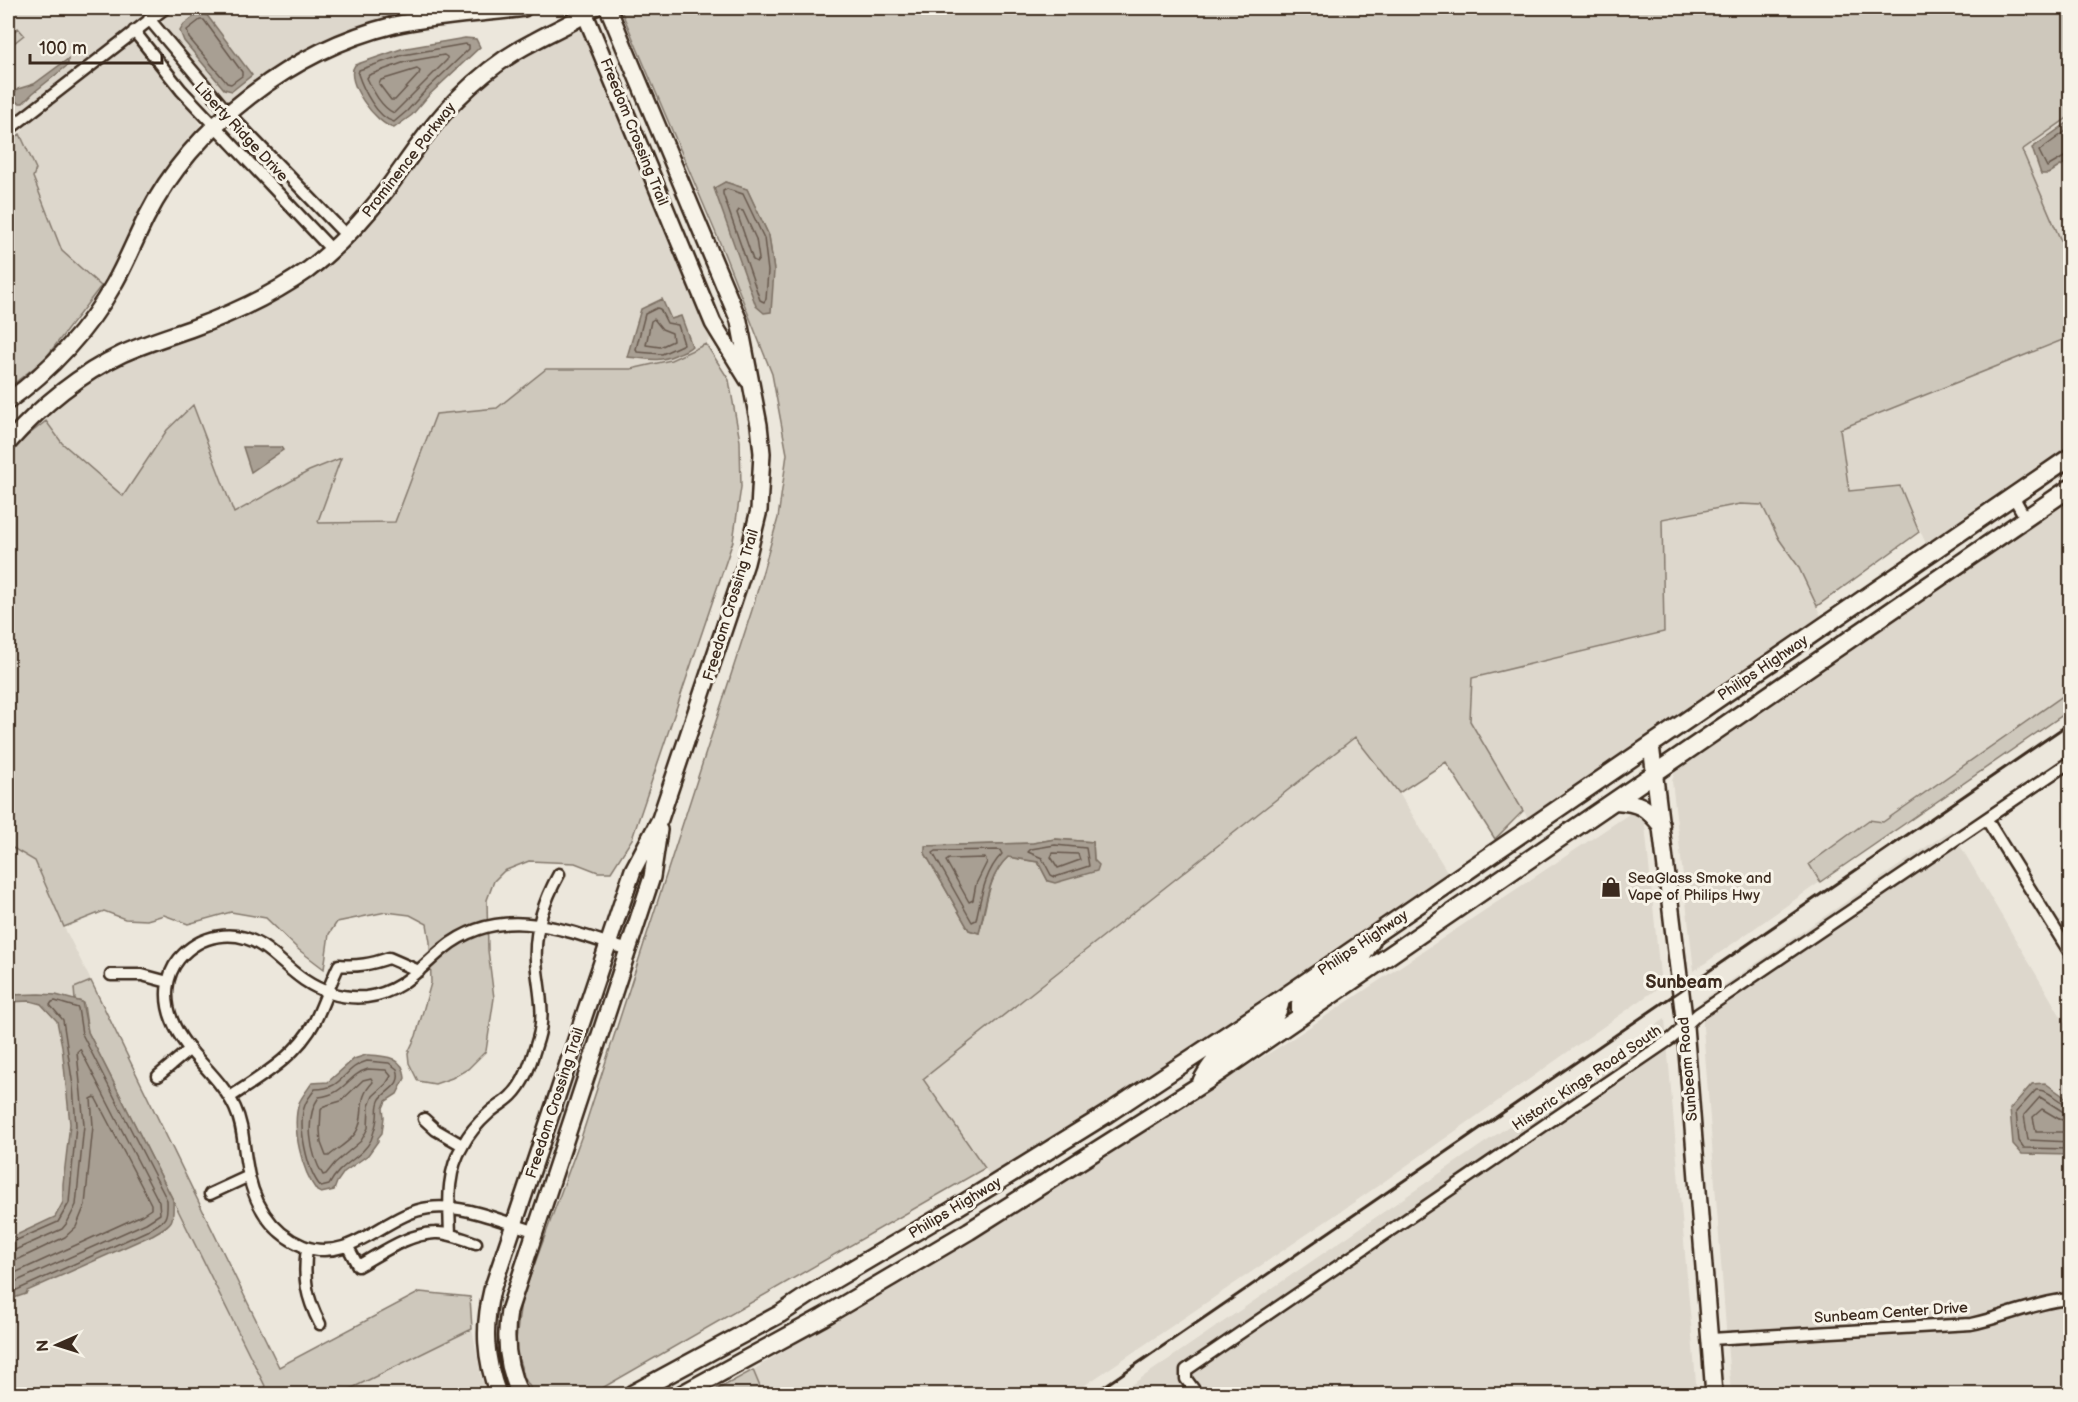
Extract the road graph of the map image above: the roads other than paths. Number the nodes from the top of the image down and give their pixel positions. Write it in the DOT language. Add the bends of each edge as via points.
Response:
graph roads {
  1 [pos="165,8"];
  2 [pos="524,8"];
  3 [pos="600,8"];
  4 [pos="608,8"];
  5 [pos="584,11"];
  6 [pos="149,19"];
  7 [pos="134,31"];
  8 [pos="229,114"];
  9 [pos="215,127"];
  10 [pos="8,130"];
  11 [pos="346,235"];
  12 [pos="331,249"];
  13 [pos="751,385"];
  14 [pos="8,401"];
  15 [pos="8,443"];
  16 [pos="2070,457"];
  17 [pos="2070,488"];
  18 [pos="2013,496"];
  19 [pos="2026,519"];
  20 [pos="1651,745"];
  21 [pos="2070,762"];
  22 [pos="1655,774"];
  23 [pos="1616,801"];
  24 [pos="660,819"];
  25 [pos="1987,820"];
  26 [pos="1661,825"];
  27 [pos="559,874"];
  28 [pos="539,924"];
  29 [pos="1376,934"];
  30 [pos="608,944"];
  31 [pos="628,950"];
  32 [pos="2070,953"];
  33 [pos="419,971"];
  34 [pos="111,975"];
  35 [pos="168,982"];
  36 [pos="327,993"];
  37 [pos="1281,999"];
  38 [pos="1300,1017"];
  39 [pos="1684,1026"];
  40 [pos="190,1049"];
  41 [pos="158,1076"];
  42 [pos="1198,1086"];
  43 [pos="230,1098"];
  44 [pos="424,1119"];
  45 [pos="462,1145"];
  46 [pos="1027,1164"];
  47 [pos="249,1176"];
  48 [pos="1041,1186"];
  49 [pos="210,1194"];
  50 [pos="449,1208"];
  51 [pos="514,1225"];
  52 [pos="534,1231"];
  53 [pos="450,1234"];
  54 [pos="476,1243"];
  55 [pos="348,1247"];
  56 [pos="307,1248"];
  57 [pos="2070,1299"];
  58 [pos="780,1314"];
  59 [pos="320,1324"];
  60 [pos="1711,1339"];
  61 [pos="507,1355"];
  62 [pos="487,1357"];
  63 [pos="738,1363"];
  64 [pos="498,1395"];
  65 [pos="520,1395"];
  66 [pos="632,1395"];
  67 [pos="682,1395"];
  68 [pos="1197,1395"];
  69 [pos="1714,1395"];
  1 -- 6 [label="street"];
  2 -- 8 [label="street" via="422,19 351,38 295,65"];
  3 -- 5 [label="street, Prominence Parkway"];
  4 -- 13 [label="street, Freedom Crossing Trail" via="739,321"];
  5 -- 11 [label="street, Prominence Parkway" via="520,49 466,90 438,119 373,207"];
  5 -- 13 [label="street, Freedom Crossing Trail" via="713,323"];
  6 -- 7 [label="street"];
  6 -- 8 [label="street, Liberty Ridge Drive"];
  7 -- 9 [label="street, Liberty Ridge Drive"];
  7 -- 10 [label="street"];
  8 -- 9 [label="street"];
  8 -- 11 [label="street, Liberty Ridge Drive"];
  9 -- 12 [label="street, Liberty Ridge Drive"];
  9 -- 14 [label="street" via="159,196 113,286 84,327 38,377"];
  11 -- 12 [label="street, Prominence Parkway"];
  12 -- 15 [label="street, Prominence Parkway" via="308,270 248,306 98,367 71,384"];
  13 -- 24 [label="street, Freedom Crossing Trail" via="759,425 759,510 746,563"];
  16 -- 18 [label="main road, Philips Highway"];
  17 -- 19 [label="main road, Philips Highway"];
  18 -- 19 [label="street"];
  18 -- 20 [label="main road, Philips Highway"];
  19 -- 22 [label="main road, Philips Highway"];
  20 -- 22 [label="street, Sunbeam Road"];
  20 -- 29 [label="main road, Philips Highway"];
  21 -- 25 [label="street, Historic Kings Road South"];
  22 -- 23 [label="main road, Philips Highway"];
  22 -- 26 [label="street, Sunbeam Road"];
  23 -- 26 [label="main road" via="1641,805"];
  23 -- 38 [label="main road, Philips Highway"];
  24 -- 30 [label="street, Freedom Crossing Trail" via="633,870"];
  24 -- 31 [label="street, Freedom Crossing Trail" via="652,877"];
  25 -- 32 [label="street"];
  25 -- 39 [label="street, Historic Kings Road South"];
  26 -- 39 [label="street, Sunbeam Road"];
  27 -- 28 [label="street"];
  28 -- 30 [label="street"];
  28 -- 33 [label="street" via="486,926 444,948"];
  28 -- 45 [label="street" via="536,958 542,1017 536,1045 519,1086 475,1127"];
  29 -- 37 [label="main road, Philips Highway"];
  29 -- 38 [label="main road" via="1361,958 1306,995 1300,1004"];
  30 -- 31 [label="street"];
  30 -- 51 [label="street, Freedom Crossing Trail"];
  31 -- 52 [label="street, Freedom Crossing Trail"];
  33 -- 36 [label="street" via="397,988 379,994 349,997"];
  33 -- 36 [label="street" via="389,958 353,967 339,965"];
  34 -- 35 [label="street" via="142,975"];
  35 -- 36 [label="street" via="186,951 206,939 230,935 252,940"];
  35 -- 40 [label="street" via="173,1023"];
  36 -- 43 [label="street" via="314,1022 289,1056"];
  37 -- 42 [label="main road" via="1269,1026 1214,1062"];
  37 -- 46 [label="main road, Philips Highway"];
  38 -- 42 [label="main road, Philips Highway"];
  39 -- 60 [label="street, Sunbeam Road"];
  39 -- 68 [label="street, Historic Kings Road South" via="1672,1038 1186,1370 1186,1379"];
  40 -- 41 [label="street"];
  40 -- 43 [label="street"];
  42 -- 48 [label="main road, Philips Highway"];
  43 -- 47 [label="street" via="243,1132"];
  44 -- 45 [label="street"];
  45 -- 50 [label="street" via="452,1174"];
  46 -- 48 [label="main road"];
  46 -- 58 [label="main road, Philips Highway"];
  47 -- 49 [label="street"];
  47 -- 56 [label="street" via="264,1216 286,1237"];
  48 -- 63 [label="main road, Philips Highway" via="833,1311"];
  50 -- 51 [label="street"];
  50 -- 53 [label="street"];
  50 -- 55 [label="street" via="432,1207 407,1214"];
  51 -- 52 [label="street"];
  51 -- 62 [label="street, Freedom Crossing Trail" via="488,1305"];
  52 -- 61 [label="street, Freedom Crossing Trail" via="509,1311"];
  53 -- 54 [label="street"];
  53 -- 55 [label="street" via="419,1235 358,1266"];
  55 -- 56 [label="street"];
  56 -- 59 [label="street" via="306,1288"];
  57 -- 60 [label="street, Sunbeam Center Drive" via="1971,1324"];
  58 -- 63 [label="main road" via="768,1329 741,1347"];
  58 -- 66 [label="main road, Philips Highway"];
  60 -- 69 [label="street, Sunbeam Road"];
  61 -- 62 [label="street"];
  61 -- 65 [label="street, Freedom Crossing Trail"];
  62 -- 64 [label="street, Freedom Crossing Trail"];
  63 -- 67 [label="main road, Philips Highway"];
}
